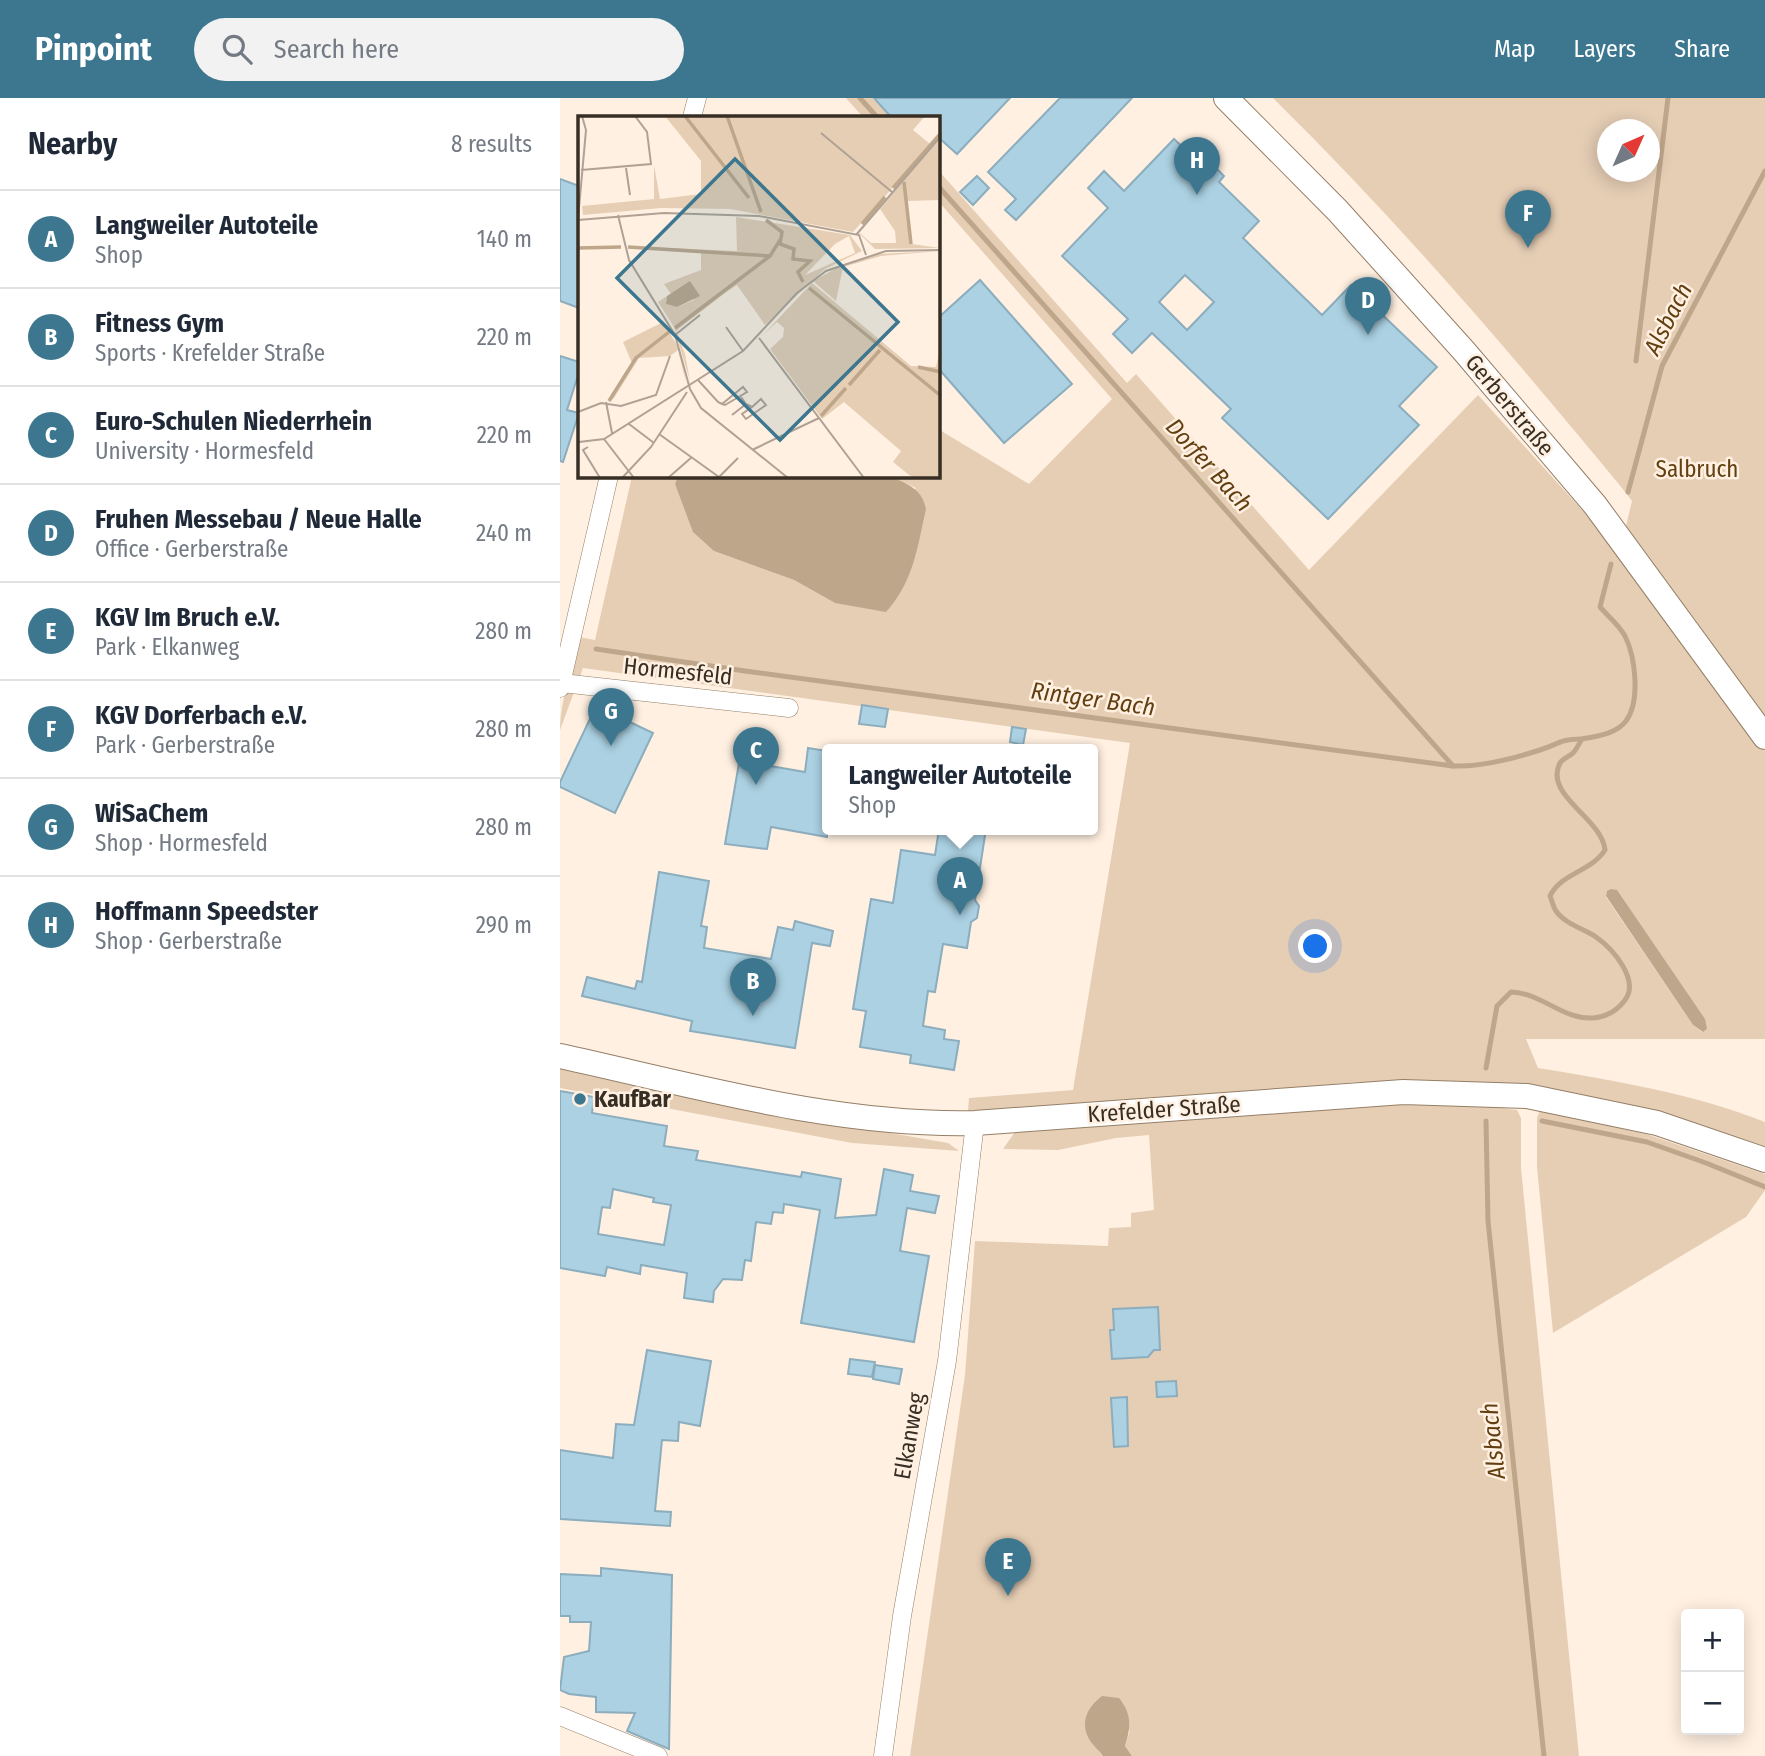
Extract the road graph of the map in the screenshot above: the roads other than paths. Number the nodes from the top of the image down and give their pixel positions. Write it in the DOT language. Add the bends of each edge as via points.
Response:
graph roads {
  1 [pos="697,98"];
  2 [pos="1226,98"];
  3 [pos="692,116"];
  4 [pos="609,478"];
  5 [pos="562,681"];
  6 [pos="789,708"];
  7 [pos="1765,737"];
  8 [pos="560,1056"];
  9 [pos="975,1123"];
  10 [pos="1765,1160"];
  11 [pos="560,1716"];
  12 [pos="658,1756"];
  13 [pos="883,1756"];
  1 -- 3 [label="street"];
  2 -- 7 [label="main road, Gerberstraße" via="1347,221 1595,505"];
  4 -- 5 [label="street, Hormesfeld"];
  5 -- 6 [label="street, Hormesfeld"];
  8 -- 9 [label="main road, Krefelder Straße" via="830,1115"];
  9 -- 10 [label="main road, Krefelder Straße" via="1403,1092 1527,1097 1657,1123"];
  9 -- 13 [label="street, Elkanweg" via="947,1361 902,1616"];
  11 -- 12 [label="street"];
}
